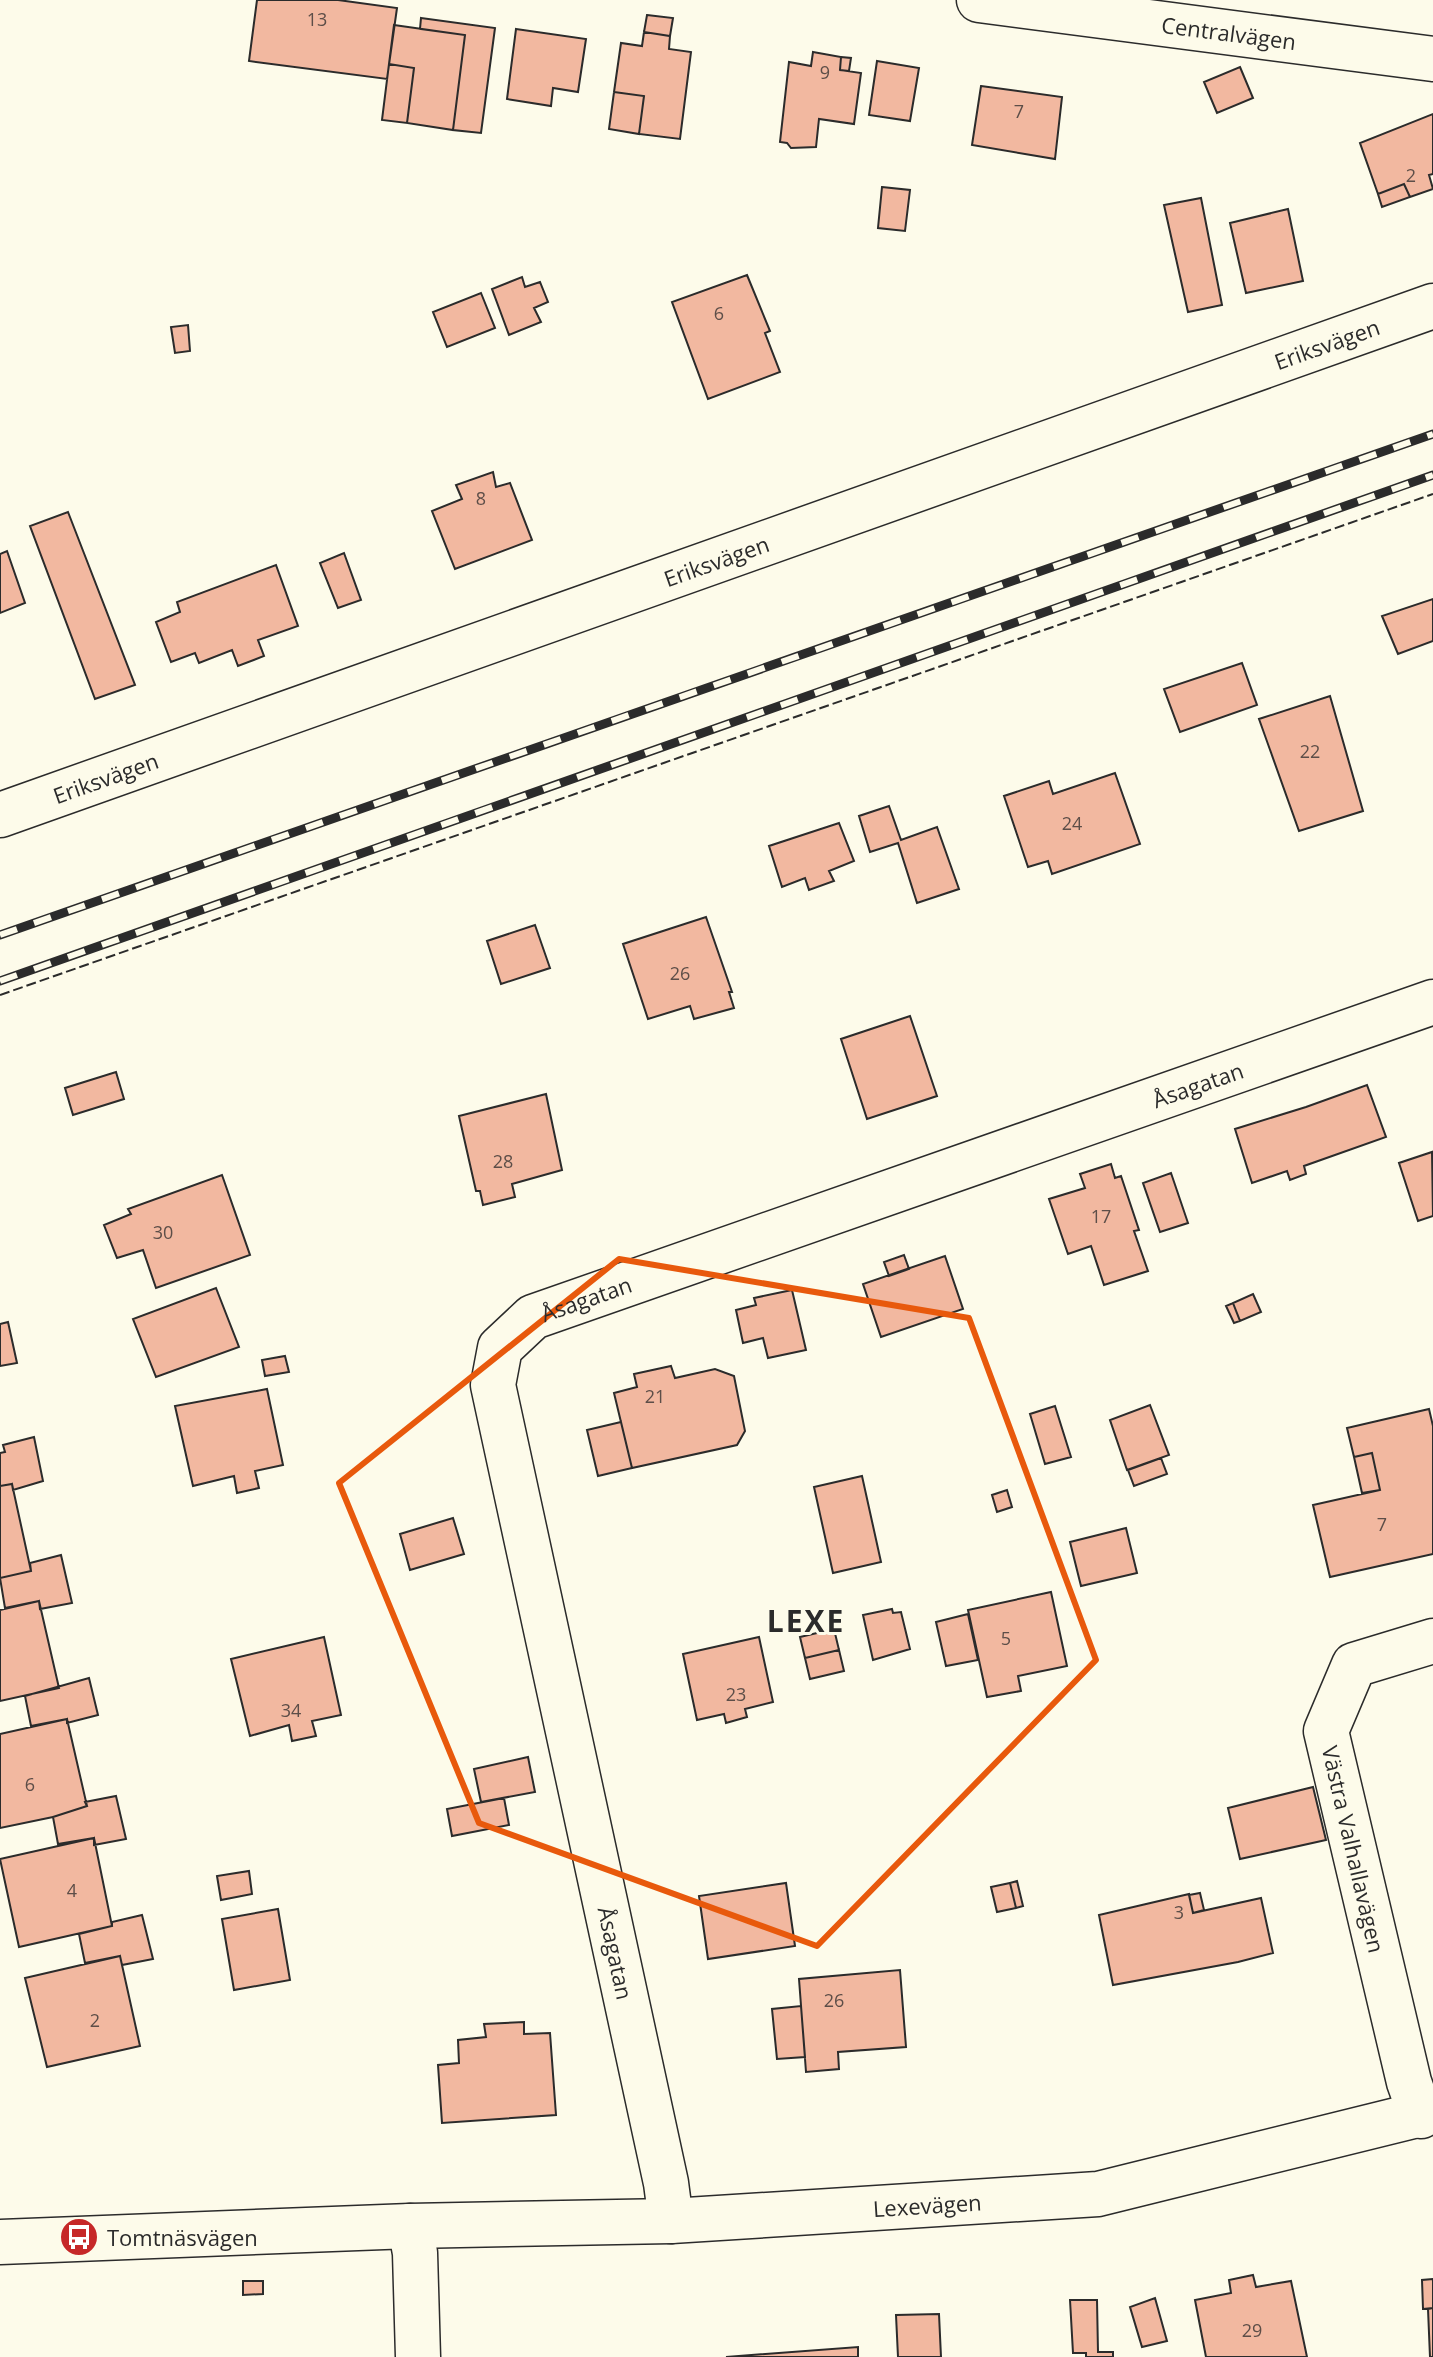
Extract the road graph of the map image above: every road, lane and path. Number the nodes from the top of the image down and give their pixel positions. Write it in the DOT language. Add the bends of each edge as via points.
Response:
graph roads {
  1 [pos="979,0"];
  2 [pos="1433,59"];
  3 [pos="1433,306"];
  4 [pos="0,815"];
  5 [pos="1433,1002"];
  6 [pos="1433,1641"];
  7 [pos="1427,2114"];
  8 [pos="671,2221"];
  9 [pos="410,2226"];
  10 [pos="0,2242"];
  11 [pos="418,2357"];
  1 -- 2 [label="street, Centralvägen"];
  3 -- 4 [label="street, Eriksvägen"];
  5 -- 8 [label="street, Åsagatan" via="533,1317 500,1348 493,1385"];
  6 -- 7 [label="street, Västra Valhallavägen" via="1354,1665 1326,1731 1409,2082"];
  7 -- 8 [label="street, Lexevägen" via="1098,2194"];
  8 -- 9 [label="street, Lexevägen"];
  9 -- 10 [label="street, Lexevägen"];
  9 -- 11 [label="street"];
}
